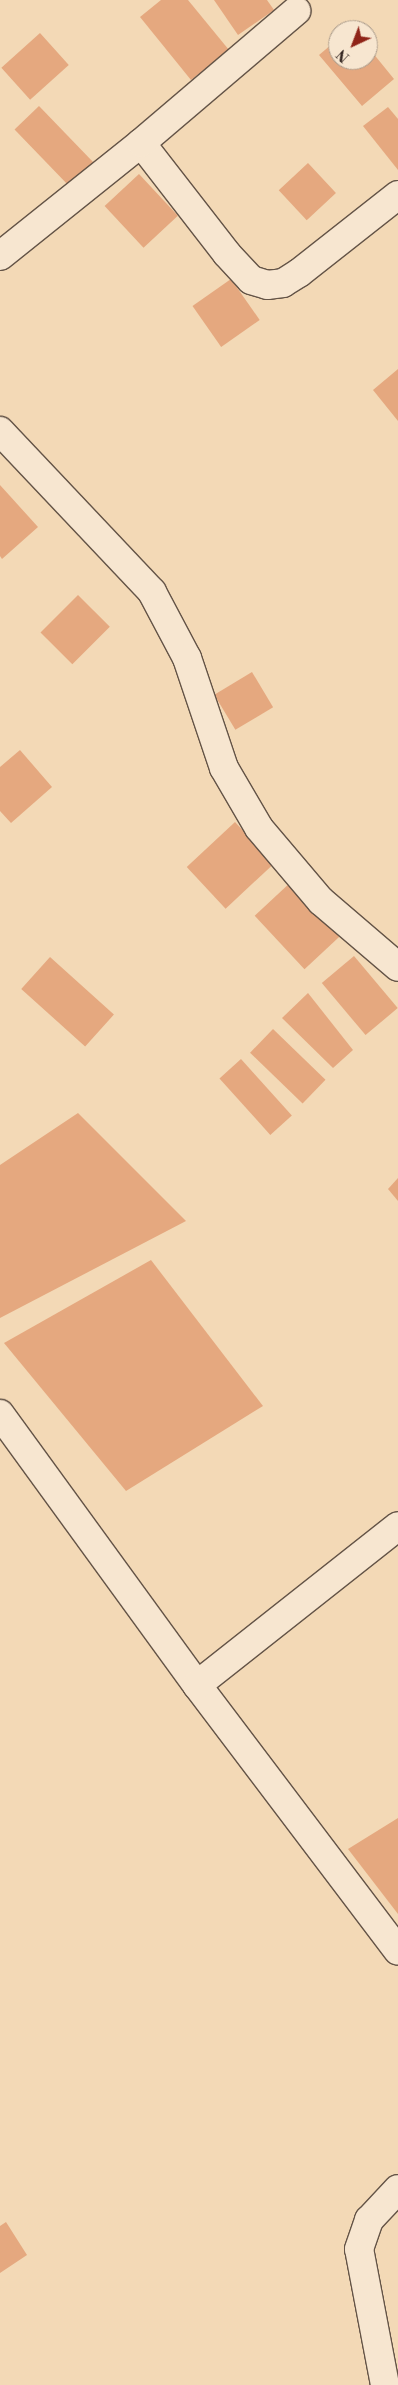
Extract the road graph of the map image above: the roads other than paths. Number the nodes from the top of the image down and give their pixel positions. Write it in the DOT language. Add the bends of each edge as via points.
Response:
graph roads {
  1 [pos="296,11"];
  2 [pos="141,143"];
  3 [pos="398,195"];
  4 [pos="0,256"];
  5 [pos="0,431"];
  6 [pos="398,967"];
  7 [pos="0,1414"];
  8 [pos="398,1526"];
  9 [pos="197,1685"];
  10 [pos="398,1951"];
  11 [pos="398,2189"];
  12 [pos="385,2385"];
  1 -- 2 [label="street"];
  2 -- 3 [label="street" via="227,254 251,280 267,286 282,283 299,273"];
  2 -- 4 [label="street"];
  5 -- 6 [label="street" via="152,592 187,658 224,768 259,828 321,901"];
  7 -- 9 [label="street"];
  8 -- 9 [label="street"];
  9 -- 10 [label="street"];
  11 -- 12 [label="street" via="369,2220 359,2249"];
}
